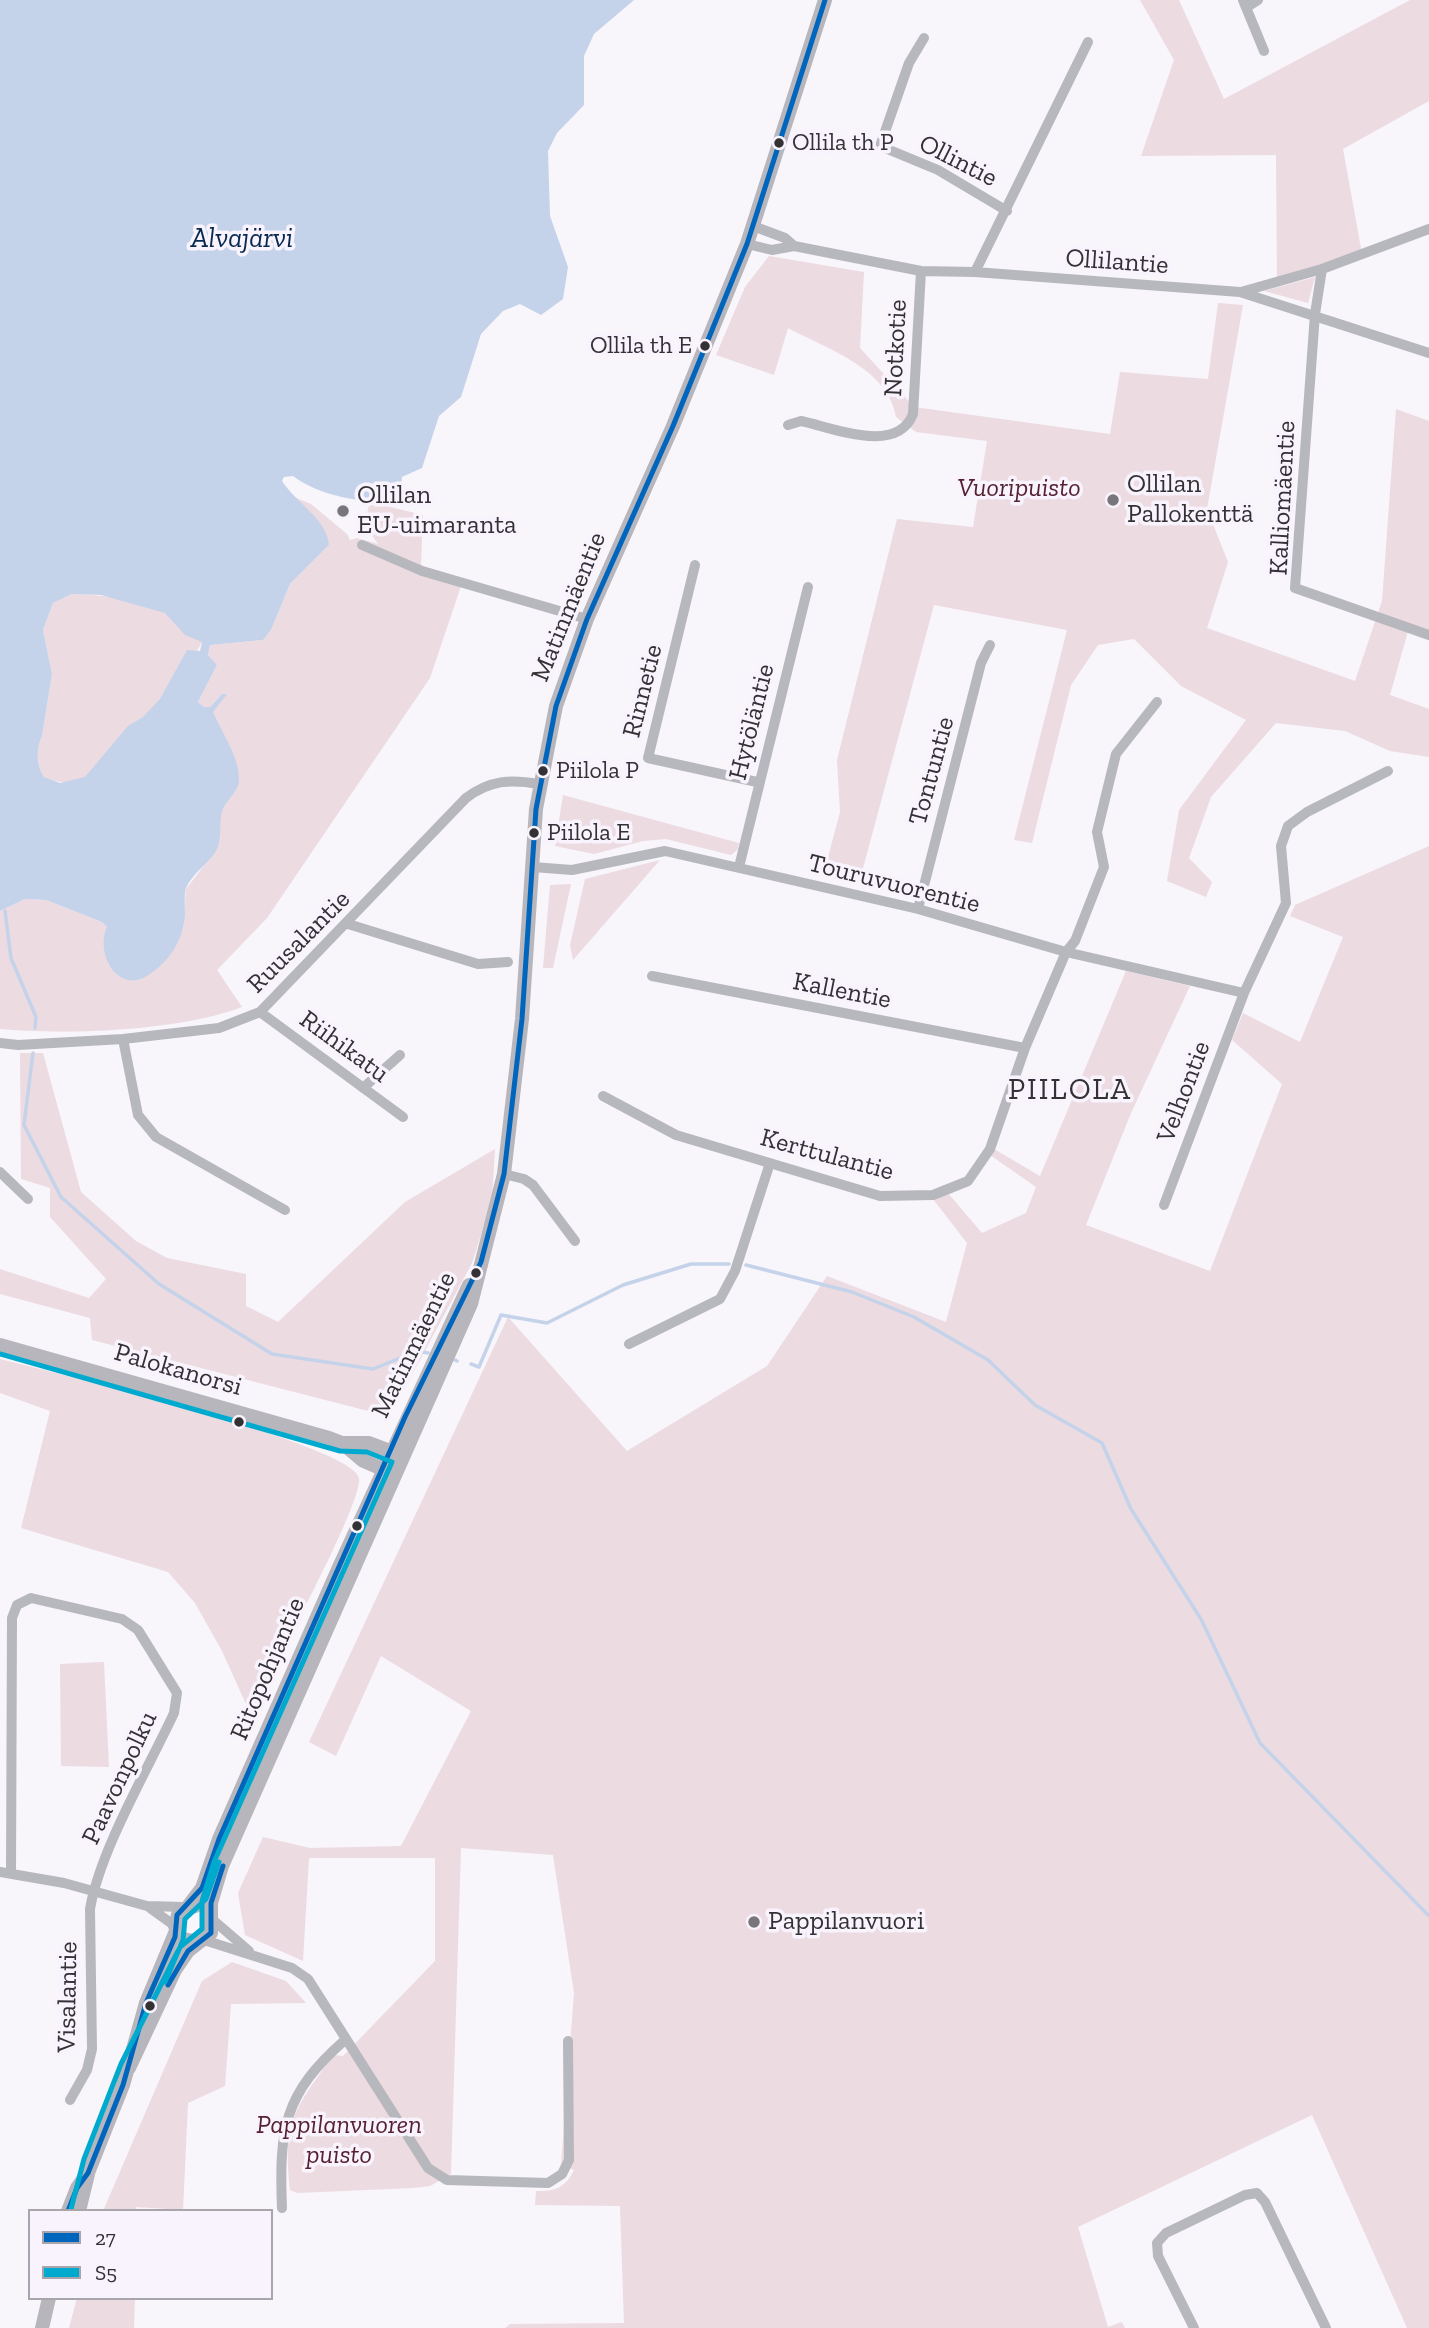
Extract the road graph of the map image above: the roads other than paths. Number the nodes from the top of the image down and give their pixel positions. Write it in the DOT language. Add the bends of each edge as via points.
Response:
graph roads {
  1 [pos="825,0"];
  2 [pos="1258,0"];
  3 [pos="1245,4"];
  4 [pos="924,38"];
  5 [pos="1088,42"];
  6 [pos="1264,51"];
  7 [pos="1007,211"];
  8 [pos="753,226"];
  9 [pos="1429,229"];
  10 [pos="747,244"];
  11 [pos="794,246"];
  12 [pos="1322,269"];
  13 [pos="921,271"];
  14 [pos="975,272"];
  15 [pos="1240,292"];
  16 [pos="1315,314"];
  17 [pos="1429,353"];
  18 [pos="788,425"];
  19 [pos="362,545"];
  20 [pos="695,565"];
  21 [pos="808,587"];
  22 [pos="587,619"];
  23 [pos="1429,635"];
  24 [pos="990,645"];
  25 [pos="1157,702"];
  26 [pos="1388,771"];
  27 [pos="757,782"];
  28 [pos="539,784"];
  29 [pos="533,867"];
  30 [pos="738,867"];
  31 [pos="918,909"];
  32 [pos="348,924"];
  33 [pos="1066,952"];
  34 [pos="508,962"];
  35 [pos="652,976"];
  36 [pos="1244,993"];
  37 [pos="260,1012"];
  38 [pos="123,1039"];
  39 [pos="0,1043"];
  40 [pos="1025,1048"];
  41 [pos="400,1055"];
  42 [pos="363,1087"];
  43 [pos="603,1096"];
  44 [pos="403,1117"];
  45 [pos="771,1163"];
  46 [pos="0,1172"];
  47 [pos="504,1174"];
  48 [pos="28,1199"];
  49 [pos="1164,1205"];
  50 [pos="285,1210"];
  51 [pos="575,1241"];
  52 [pos="629,1344"];
  53 [pos="0,1345"];
  54 [pos="342,1443"];
  55 [pos="397,1454"];
  56 [pos="389,1471"];
  57 [pos="5,1872"];
  58 [pos="93,1890"];
  59 [pos="147,1906"];
  60 [pos="187,1906"];
  61 [pos="212,1917"];
  62 [pos="176,1928"];
  63 [pos="201,1941"];
  64 [pos="252,1954"];
  65 [pos="345,2039"];
  66 [pos="568,2041"];
  67 [pos="129,2068"];
  68 [pos="70,2100"];
  69 [pos="88,2173"];
  70 [pos="282,2208"];
  71 [pos="69,2209"];
  72 [pos="79,2209"];
  73 [pos="49,2300"];
  74 [pos="42,2328"];
  75 [pos="1194,2328"];
  76 [pos="1326,2328"];
  1 -- 8 [label="main road, Matinmäentie"];
  2 -- 3 [label="street"];
  3 -- 6 [label="street"];
  4 -- 7 [label="street, Ollintie" via="909,64 880,146 938,170"];
  5 -- 7 [label="street"];
  7 -- 14 [label="street"];
  8 -- 10 [label="main road, Matinmäentie"];
  8 -- 11 [label="street, Ollilantie"];
  9 -- 12 [label="street"];
  10 -- 11 [label="street, Ollilantie" via="772,250"];
  10 -- 22 [label="main road, Matinmäentie"];
  11 -- 13 [label="street, Ollilantie"];
  12 -- 15 [label="street"];
  12 -- 16 [label="street"];
  13 -- 14 [label="street, Ollilantie"];
  13 -- 18 [label="street, Notkotie" via="914,414 909,425 883,437 801,421"];
  14 -- 15 [label="street, Ollilantie"];
  15 -- 16 [label="street, Ollilantie"];
  16 -- 17 [label="street, Ollilantie"];
  16 -- 23 [label="street, Kalliomäentie" via="1296,588"];
  19 -- 22 [label="street" via="422,571"];
  20 -- 27 [label="street, Rinnetie" via="648,758"];
  21 -- 27 [label="street, Hytöläntie"];
  22 -- 28 [label="main road, Matinmäentie" via="556,706"];
  24 -- 31 [label="street, Tontuntie" via="981,663"];
  25 -- 33 [label="street, Kerttulantie" via="1116,754 1097,832 1104,867 1075,941"];
  26 -- 36 [label="street, Velhontie" via="1288,826 1281,846 1286,903"];
  27 -- 30 [label="street, Hytöläntie"];
  28 -- 29 [label="main road, Matinmäentie"];
  28 -- 32 [label="street, Ruusalantie" via="506,780 481,787"];
  29 -- 30 [label="street, Touruvuorentie" via="572,870 665,850"];
  29 -- 47 [label="main road, Matinmäentie"];
  30 -- 31 [label="street, Touruvuorentie"];
  31 -- 33 [label="street, Touruvuorentie"];
  32 -- 34 [label="street" via="478,964"];
  32 -- 37 [label="street, Ruusalantie"];
  33 -- 36 [label="street, Touruvuorentie"];
  33 -- 40 [label="street, Kerttulantie"];
  35 -- 40 [label="street, Kallentie"];
  36 -- 49 [label="street, Velhontie"];
  37 -- 38 [label="street, Ruusalantie" via="219,1028"];
  37 -- 42 [label="street, Riihikatu"];
  38 -- 39 [label="street, Ruusalantie"];
  38 -- 50 [label="street" via="138,1115 156,1137"];
  40 -- 45 [label="street, Kerttulantie" via="990,1149 968,1181 933,1195 880,1196"];
  41 -- 42 [label="street"];
  42 -- 44 [label="street, Riihikatu"];
  43 -- 45 [label="street, Kerttulantie" via="676,1135"];
  45 -- 52 [label="street" via="735,1271 720,1299"];
  46 -- 48 [label="street"];
  47 -- 51 [label="street" via="533,1185"];
  47 -- 55 [label="main road, Matinmäentie" via="481,1262"];
  53 -- 54 [label="main road, Palokanorsi"];
  54 -- 55 [label="main road, Palokanorsi" via="369,1443"];
  54 -- 56 [label="main road, Palokanorsi" via="357,1457"];
  55 -- 56 [label="main road, Ritopohjantie"];
  56 -- 60 [label="main road, Ritopohjantie" via="219,1839 202,1888"];
  56 -- 61 [label="main road, Ritopohjantie" via="226,1857 212,1895"];
  57 -- 58 [label="street"];
  57 -- 58 [label="street, Paavonpolku" via="12,1618 17,1605 31,1598 122,1619 138,1630 177,1693 174,1713"];
  58 -- 59 [label="street"];
  58 -- 68 [label="street, Visalantie" via="92,2049 88,2070"];
  59 -- 60 [label="street"];
  59 -- 62 [label="street"];
  60 -- 61 [label="main road" via="202,1906"];
  60 -- 62 [label="main road" via="177,1915"];
  61 -- 63 [label="main road" via="211,1933"];
  61 -- 64 [label="street"];
  62 -- 63 [label="main road" via="187,1941"];
  62 -- 67 [label="main road" via="146,2003"];
  63 -- 64 [label="street"];
  63 -- 67 [label="main road" via="175,1970"];
  64 -- 65 [label="street" via="292,1968 308,1979"];
  65 -- 66 [label="street" via="435,2175 456,2181 548,2183 562,2174 569,2160"];
  65 -- 70 [label="street" via="296,2097 283,2126"];
  67 -- 69 [label="main road"];
  69 -- 71 [label="main road"];
  69 -- 72 [label="main road"];
  73 -- 74 [label="main road"];
  75 -- 76 [label="street" via="1158,2256 1157,2243 1166,2233 1257,2193"];
}
